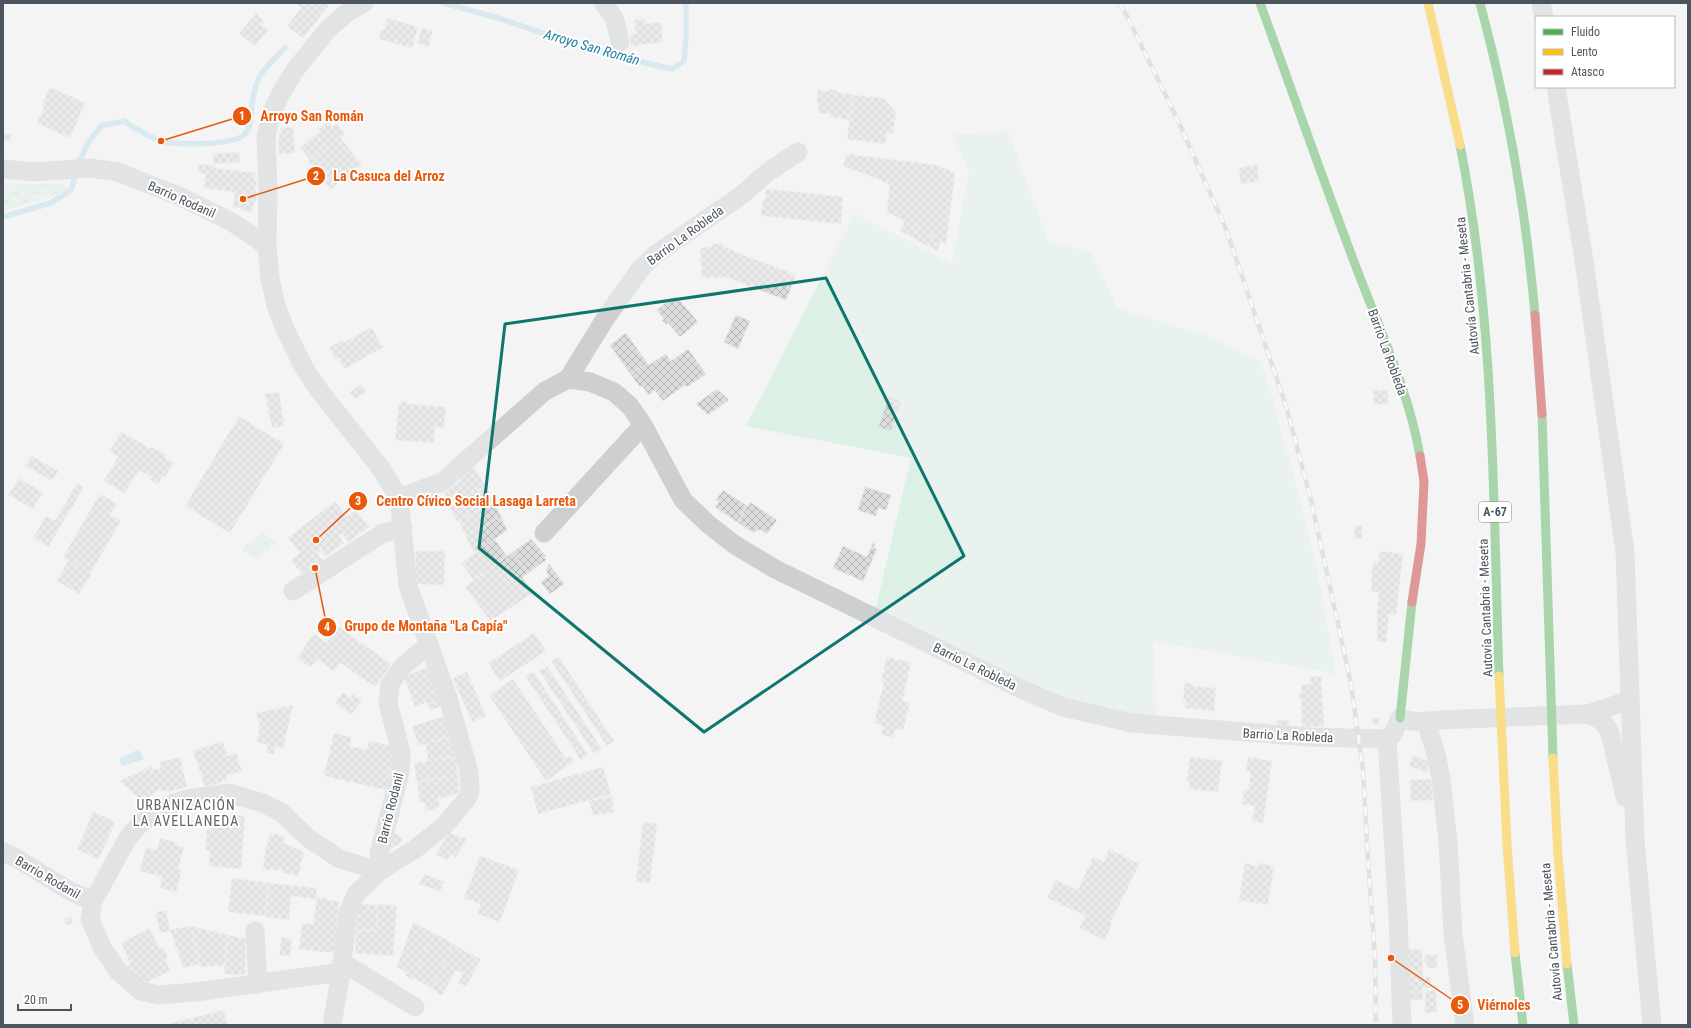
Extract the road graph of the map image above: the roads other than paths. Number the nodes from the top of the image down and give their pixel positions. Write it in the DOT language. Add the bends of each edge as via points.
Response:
graph roads {
  1 [pos="364,3"];
  2 [pos="604,3"];
  3 [pos="1260,3"];
  4 [pos="1428,3"];
  5 [pos="1480,3"];
  6 [pos="1541,3"];
  7 [pos="1544,16"];
  8 [pos="620,42"];
  9 [pos="1556,88"];
  10 [pos="798,152"];
  11 [pos="3,169"];
  12 [pos="267,246"];
  13 [pos="568,379"];
  14 [pos="643,425"];
  15 [pos="399,498"];
  16 [pos="402,528"];
  17 [pos="544,533"];
  18 [pos="293,592"];
  19 [pos="429,644"];
  20 [pos="1630,700"];
  21 [pos="1588,714"];
  22 [pos="1400,718"];
  23 [pos="1433,721"];
  24 [pos="1387,739"];
  25 [pos="1636,840"];
  26 [pos="3,852"];
  27 [pos="382,870"];
  28 [pos="93,901"];
  29 [pos="255,931"];
  30 [pos="342,967"];
  31 [pos="258,984"];
  32 [pos="416,1007"];
  33 [pos="332,1025"];
  34 [pos="1402,1025"];
  35 [pos="1465,1025"];
  36 [pos="1524,1025"];
  37 [pos="1574,1025"];
  38 [pos="1652,1025"];
  1 -- 12 [label="street" via="329,28 294,70 271,114 266,137"];
  2 -- 8 [label="street" via="615,20"];
  3 -- 22 [label="main road, Barrio La Robleda" via="1353,260 1399,376 1417,441 1424,481 1421,544 1411,609"];
  4 -- 36 [label="main road, Autovía Cantabria - Meseta / A-67" via="1464,164 1479,258 1492,423 1506,822 1516,958"];
  5 -- 37 [label="main road, Autovía Cantabria - Meseta" via="1510,139 1535,312 1543,440 1556,839"];
  6 -- 7 [label="street"];
  9 -- 20 [label="street" via="1625,552"];
  10 -- 13 [label="street, Barrio La Robleda" via="768,172 743,194 656,254 642,268 605,319"];
  11 -- 12 [label="street, Barrio Rodanil" via="34,172 90,168 118,172 181,197 230,221"];
  12 -- 15 [label="street" via="270,279 276,305 303,366 318,389 380,467"];
  13 -- 14 [label="street, Barrio La Robleda" via="590,382 614,392 630,406"];
  13 -- 15 [label="street" via="545,391 442,482"];
  14 -- 17 [label="street"];
  14 -- 24 [label="street, Barrio La Robleda" via="683,500 735,545 775,569 1063,707 1132,723 1310,737"];
  15 -- 16 [label="street"];
  16 -- 18 [label="street" via="383,533"];
  16 -- 19 [label="street" via="408,586"];
  19 -- 27 [label="street, Barrio Rodanil" via="403,666 390,684 388,703 401,752 400,773 379,854"];
  19 -- 27 [label="street" via="467,764 470,792 463,805 444,826"];
  20 -- 21 [label="street"];
  20 -- 25 [label="street"];
  21 -- 23 [label="street"];
  21 -- 25 [label="street" via="1600,718 1610,733"];
  22 -- 23 [label="street" via="1408,721"];
  22 -- 24 [label="street, Barrio La Robleda" via="1393,734"];
  23 -- 35 [label="street" via="1448,842 1453,934"];
  24 -- 34 [label="street" via="1400,938"];
  25 -- 38 [label="street"];
  26 -- 28 [label="street, Barrio Rodanil" via="70,891"];
  27 -- 28 [label="street, Barrio Rodanil" via="340,859 308,838 282,813 263,803 228,794 174,803 142,822 129,836"];
  27 -- 30 [label="street" via="356,894 348,913"];
  28 -- 31 [label="street, Barrio Rodanil" via="90,919 102,947 118,971 141,990 158,995"];
  29 -- 31 [label="street"];
  30 -- 31 [label="street, Barrio Rodanil"];
  30 -- 32 [label="street"];
  30 -- 33 [label="street"];
}
